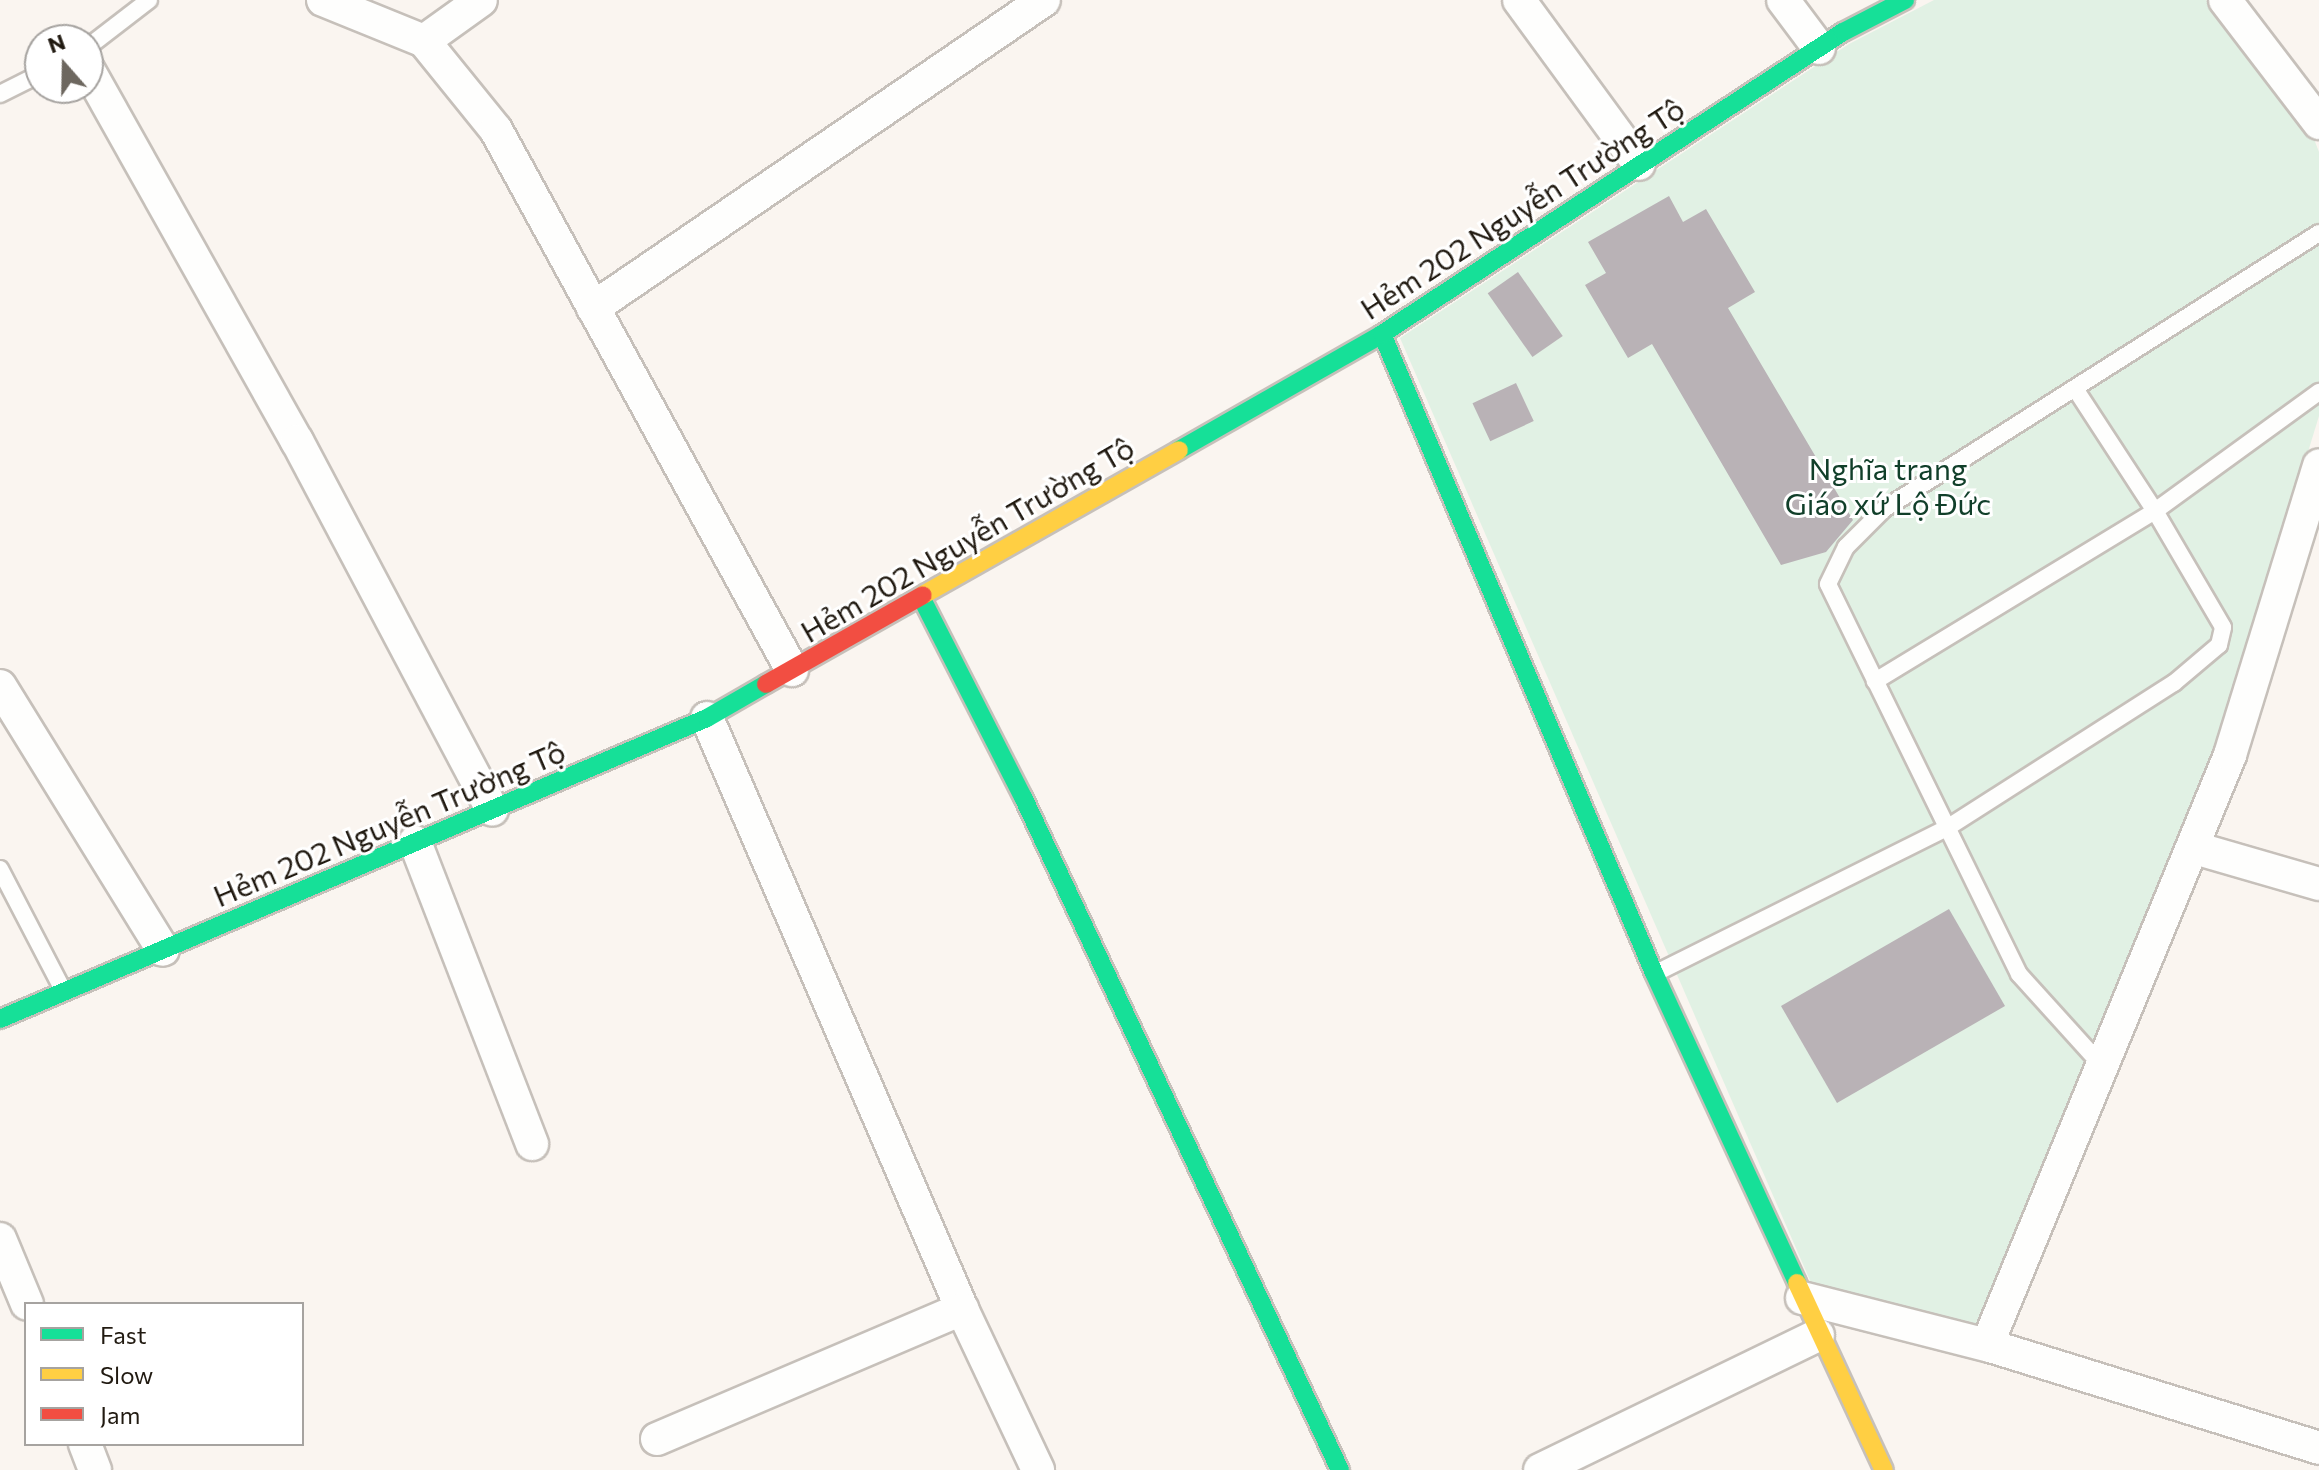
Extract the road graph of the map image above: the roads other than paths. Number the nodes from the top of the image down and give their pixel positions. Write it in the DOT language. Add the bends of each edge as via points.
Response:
graph roads {
  1 [pos="149,0"];
  2 [pos="323,0"];
  3 [pos="481,0"];
  4 [pos="1044,0"];
  5 [pos="1519,0"];
  6 [pos="1783,0"];
  7 [pos="1905,0"];
  8 [pos="2225,0"];
  9 [pos="104,35"];
  10 [pos="424,41"];
  11 [pos="1819,48"];
  12 [pos="24,82"];
  13 [pos="0,94"];
  14 [pos="104,97"];
  15 [pos="2319,123"];
  16 [pos="1639,164"];
  17 [pos="2319,233"];
  18 [pos="593,308"];
  19 [pos="1382,334"];
  20 [pos="2076,390"];
  21 [pos="2319,392"];
  22 [pos="2319,465"];
  23 [pos="2155,511"];
  24 [pos="921,597"];
  25 [pos="792,670"];
  26 [pos="1875,681"];
  27 [pos="0,686"];
  28 [pos="707,718"];
  29 [pos="492,810"];
  30 [pos="1947,828"];
  31 [pos="415,842"];
  32 [pos="2195,848"];
  33 [pos="0,869"];
  34 [pos="2319,884"];
  35 [pos="163,950"];
  36 [pos="1654,973"];
  37 [pos="64,992"];
  38 [pos="0,1019"];
  39 [pos="2103,1067"];
  40 [pos="532,1144"];
  41 [pos="0,1239"];
  42 [pos="1802,1298"];
  43 [pos="26,1302"];
  44 [pos="962,1309"];
  45 [pos="1818,1335"];
  46 [pos="1987,1345"];
  47 [pos="657,1439"];
  48 [pos="86,1446"];
  49 [pos="2319,1448"];
  50 [pos="95,1470"];
  51 [pos="1038,1470"];
  52 [pos="1340,1470"];
  53 [pos="1540,1470"];
  54 [pos="1884,1470"];
  1 -- 9 [label="lane"];
  2 -- 10 [label="street"];
  3 -- 10 [label="street"];
  4 -- 18 [label="street"];
  5 -- 16 [label="street"];
  6 -- 11 [label="street"];
  7 -- 11 [label="street, Hẻm 202 Nguyễn Trường Tộ"];
  8 -- 15 [label="street"];
  10 -- 18 [label="street" via="496,130"];
  11 -- 16 [label="street, Hẻm 202 Nguyễn Trường Tộ"];
  12 -- 13 [label="lane"];
  14 -- 29 [label="street" via="297,441"];
  16 -- 19 [label="street, Hẻm 202 Nguyễn Trường Tộ"];
  17 -- 20 [label="lane"];
  18 -- 25 [label="street"];
  19 -- 24 [label="street, Hẻm 202 Nguyễn Trường Tộ"];
  19 -- 36 [label="street"];
  20 -- 23 [label="lane"];
  20 -- 26 [label="lane" via="1884,509 1840,556 1828,584"];
  21 -- 23 [label="lane"];
  22 -- 32 [label="street" via="2230,755"];
  23 -- 26 [label="lane"];
  23 -- 30 [label="lane" via="2223,627 2219,645 2174,683"];
  24 -- 25 [label="street, Hẻm 202 Nguyễn Trường Tộ"];
  24 -- 52 [label="street" via="1023,797"];
  25 -- 28 [label="street, Hẻm 202 Nguyễn Trường Tộ"];
  26 -- 30 [label="lane"];
  27 -- 35 [label="street"];
  28 -- 29 [label="street, Hẻm 202 Nguyễn Trường Tộ"];
  28 -- 44 [label="street"];
  29 -- 31 [label="street, Hẻm 202 Nguyễn Trường Tộ"];
  30 -- 36 [label="lane"];
  30 -- 39 [label="lane" via="2019,974"];
  31 -- 35 [label="street, Hẻm 202 Nguyễn Trường Tộ"];
  31 -- 40 [label="street"];
  32 -- 34 [label="street"];
  32 -- 39 [label="street"];
  33 -- 37 [label="lane"];
  35 -- 37 [label="street, Hẻm 202 Nguyễn Trường Tộ"];
  36 -- 42 [label="street"];
  37 -- 38 [label="street, Hẻm 202 Nguyễn Trường Tộ"];
  39 -- 46 [label="street"];
  41 -- 43 [label="street"];
  42 -- 45 [label="street"];
  42 -- 46 [label="street"];
  44 -- 47 [label="street"];
  44 -- 51 [label="street"];
  45 -- 53 [label="street"];
  45 -- 54 [label="street"];
  46 -- 49 [label="street"];
  48 -- 50 [label="street"];
}
